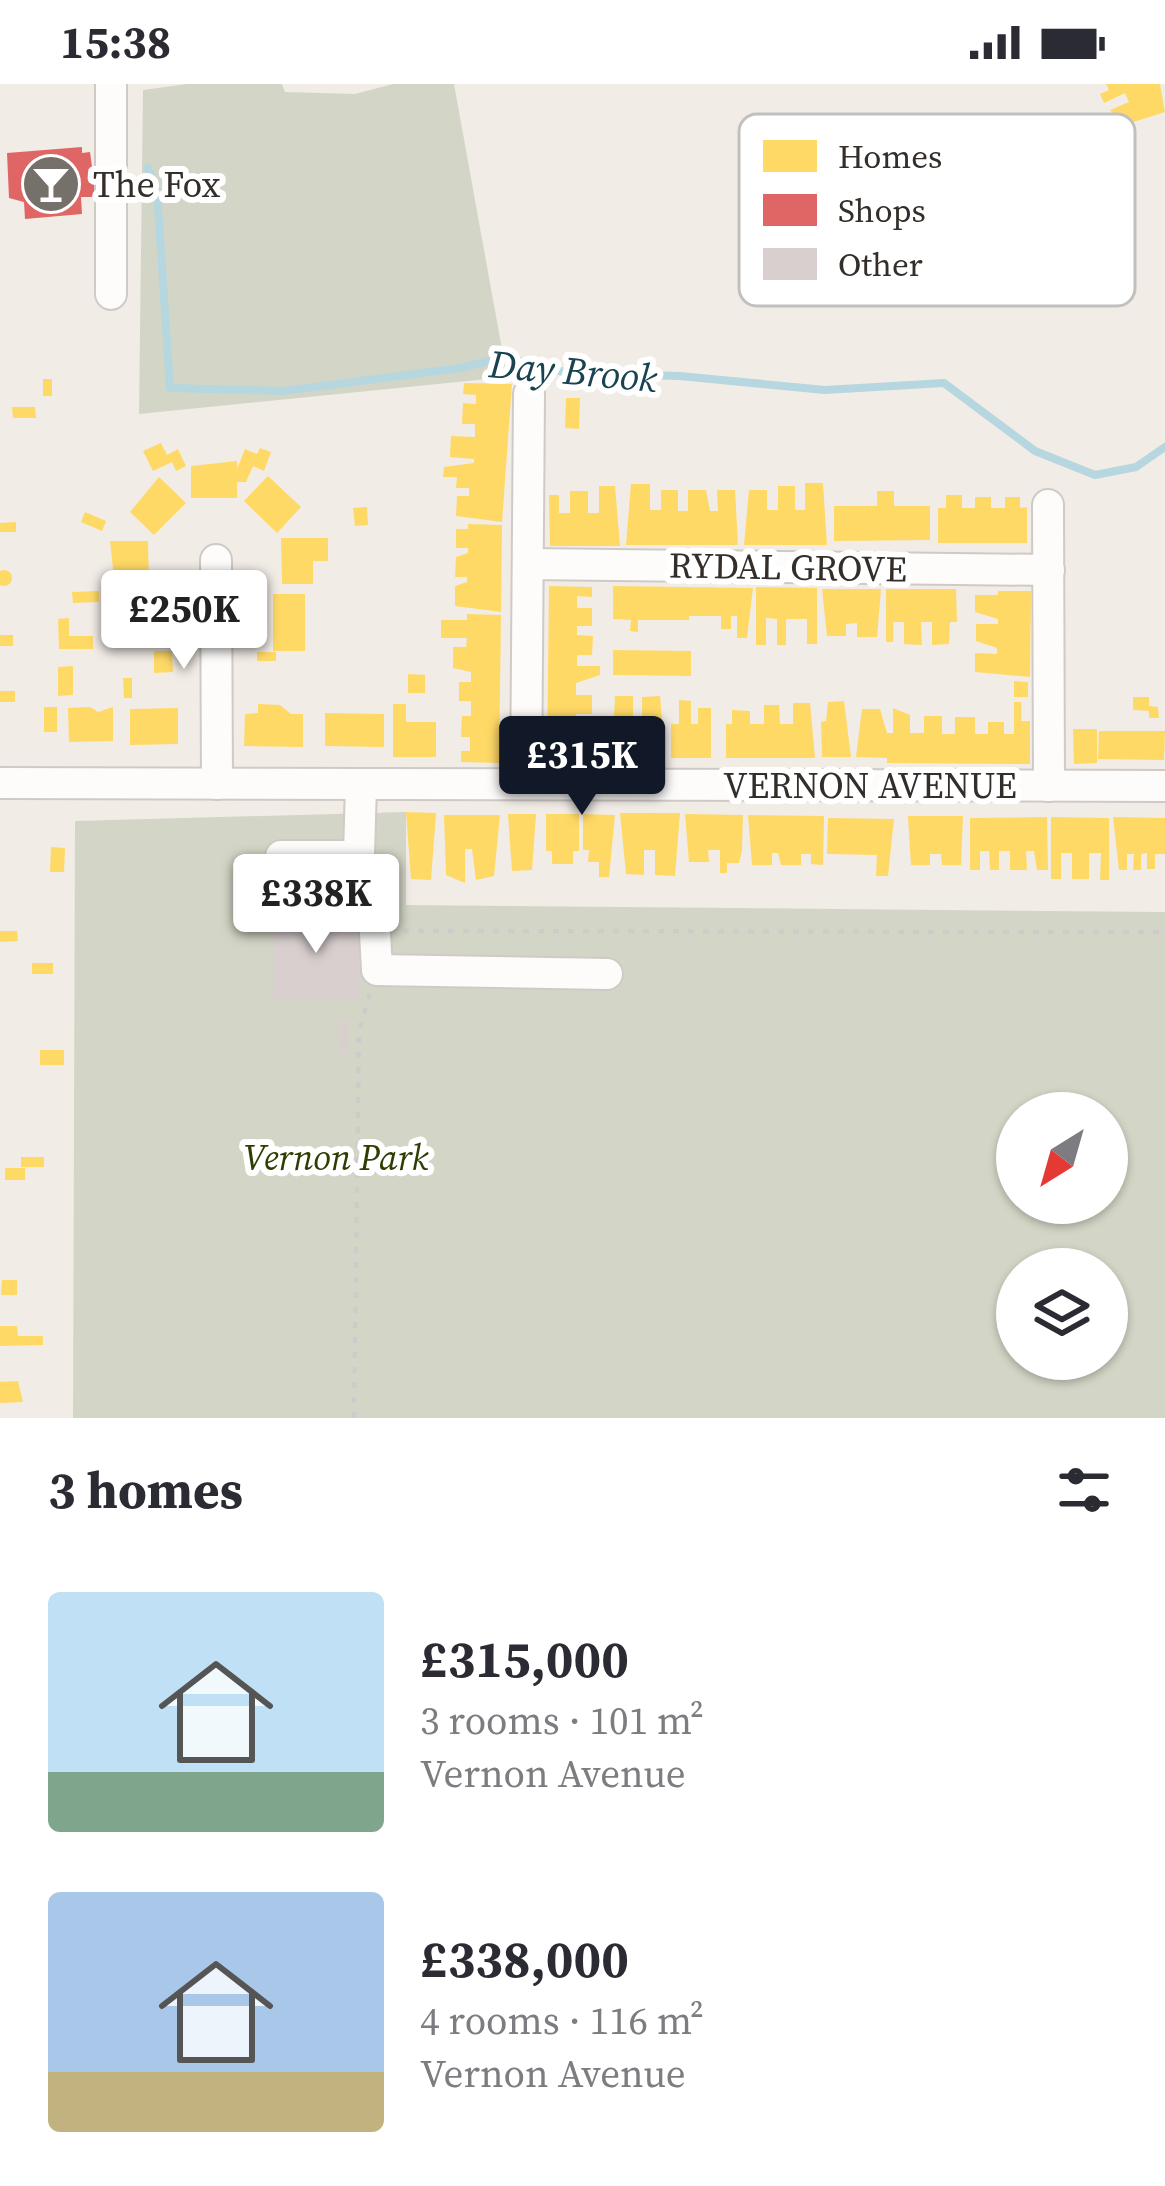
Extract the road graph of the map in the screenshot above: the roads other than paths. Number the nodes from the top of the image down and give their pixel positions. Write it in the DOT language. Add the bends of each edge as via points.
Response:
graph roads {
  1 [pos="111,84"];
  2 [pos="111,294"];
  3 [pos="529,394"];
  4 [pos="1048,505"];
  5 [pos="216,560"];
  6 [pos="527,564"];
  7 [pos="1049,570"];
  8 [pos="0,783"];
  9 [pos="217,784"];
  10 [pos="361,784"];
  11 [pos="526,784"];
  12 [pos="1049,786"];
  13 [pos="1165,786"];
  14 [pos="281,856"];
  15 [pos="359,856"];
  16 [pos="607,974"];
  1 -- 2 [label="street"];
  3 -- 6 [label="street"];
  4 -- 7 [label="street"];
  5 -- 9 [label="street"];
  6 -- 7 [label="street, RYDAL GROVE"];
  6 -- 11 [label="street"];
  7 -- 12 [label="street"];
  8 -- 9 [label="street, VERNON AVENUE"];
  9 -- 10 [label="street, VERNON AVENUE"];
  10 -- 11 [label="street, VERNON AVENUE"];
  10 -- 15 [label="street"];
  11 -- 12 [label="street, VERNON AVENUE"];
  12 -- 13 [label="street, VERNON AVENUE"];
  14 -- 15 [label="street"];
  15 -- 16 [label="street" via="375,917 377,970"];
}
